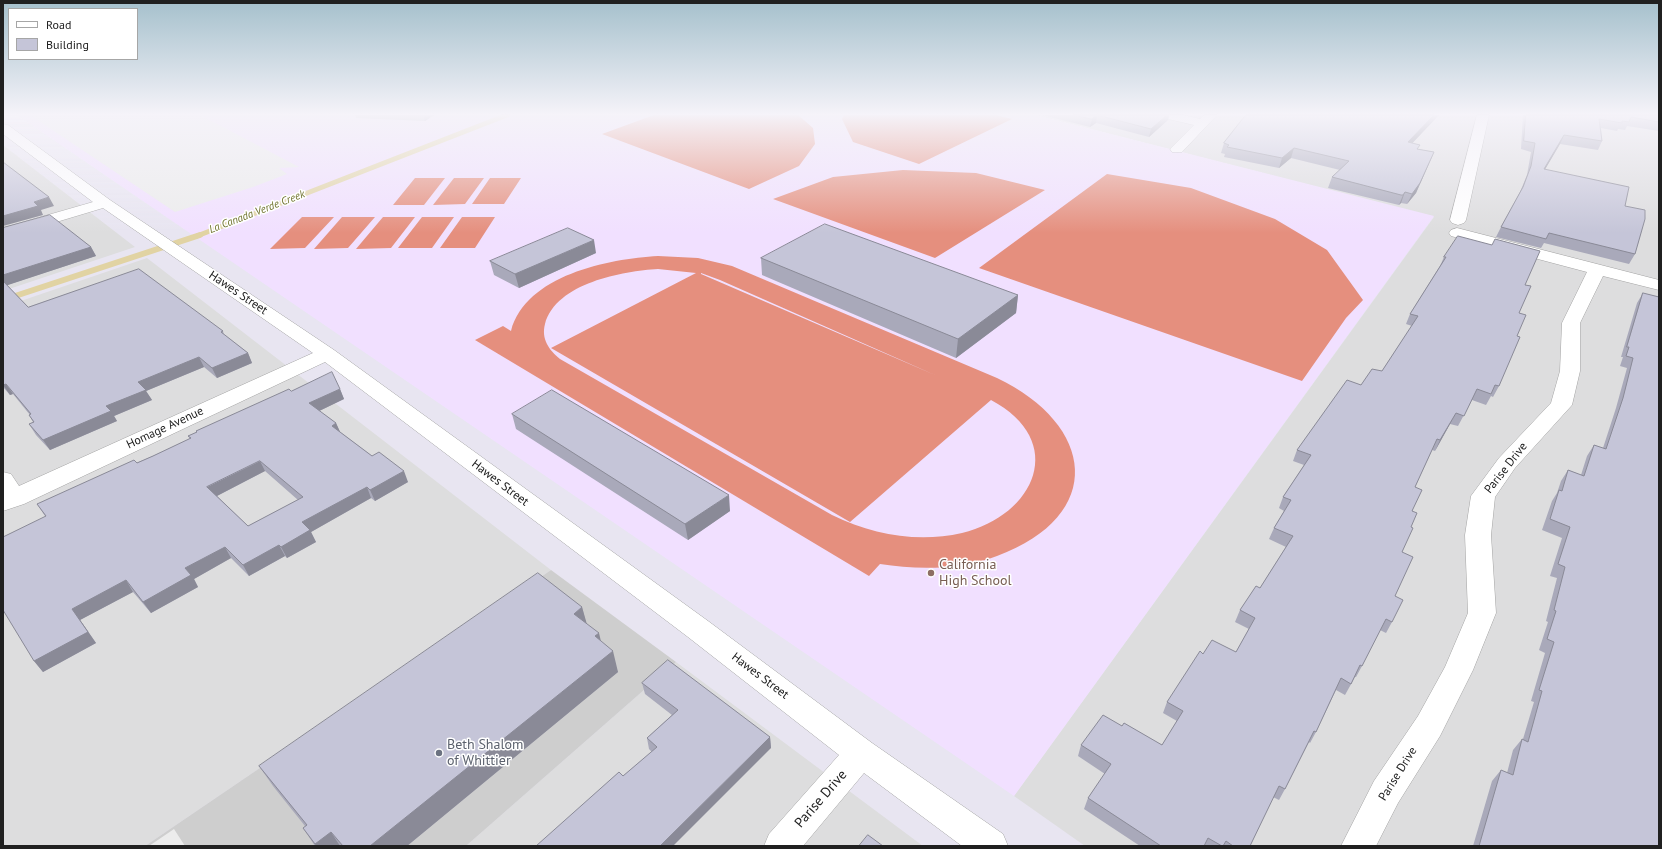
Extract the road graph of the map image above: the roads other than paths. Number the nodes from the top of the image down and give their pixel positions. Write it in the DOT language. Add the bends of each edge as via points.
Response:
graph roads {
  1 [pos="40,155"];
  2 [pos="1474,155"];
  3 [pos="106,203"];
  4 [pos="3,233"];
  5 [pos="1597,269"];
  6 [pos="1659,285"];
  7 [pos="328,354"];
  8 [pos="7,494"];
  9 [pos="862,753"];
  10 [pos="781,846"];
  11 [pos="992,846"];
  12 [pos="1358,846"];
  1 -- 3 [label="street, Hawes Street"];
  2 -- 5 [label="street" via="1458,226"];
  3 -- 4 [label="street"];
  3 -- 7 [label="street, Hawes Street"];
  5 -- 6 [label="street"];
  5 -- 12 [label="street, Parise Drive" via="1571,323 1570,371 1561,405 1507,463 1483,496 1478,535 1482,613 1458,670 1429,726 1386,792"];
  7 -- 8 [label="street, Homage Avenue"];
  7 -- 9 [label="street, Hawes Street"];
  9 -- 10 [label="street, Parise Drive"];
  9 -- 11 [label="street, Hawes Street"];
}
